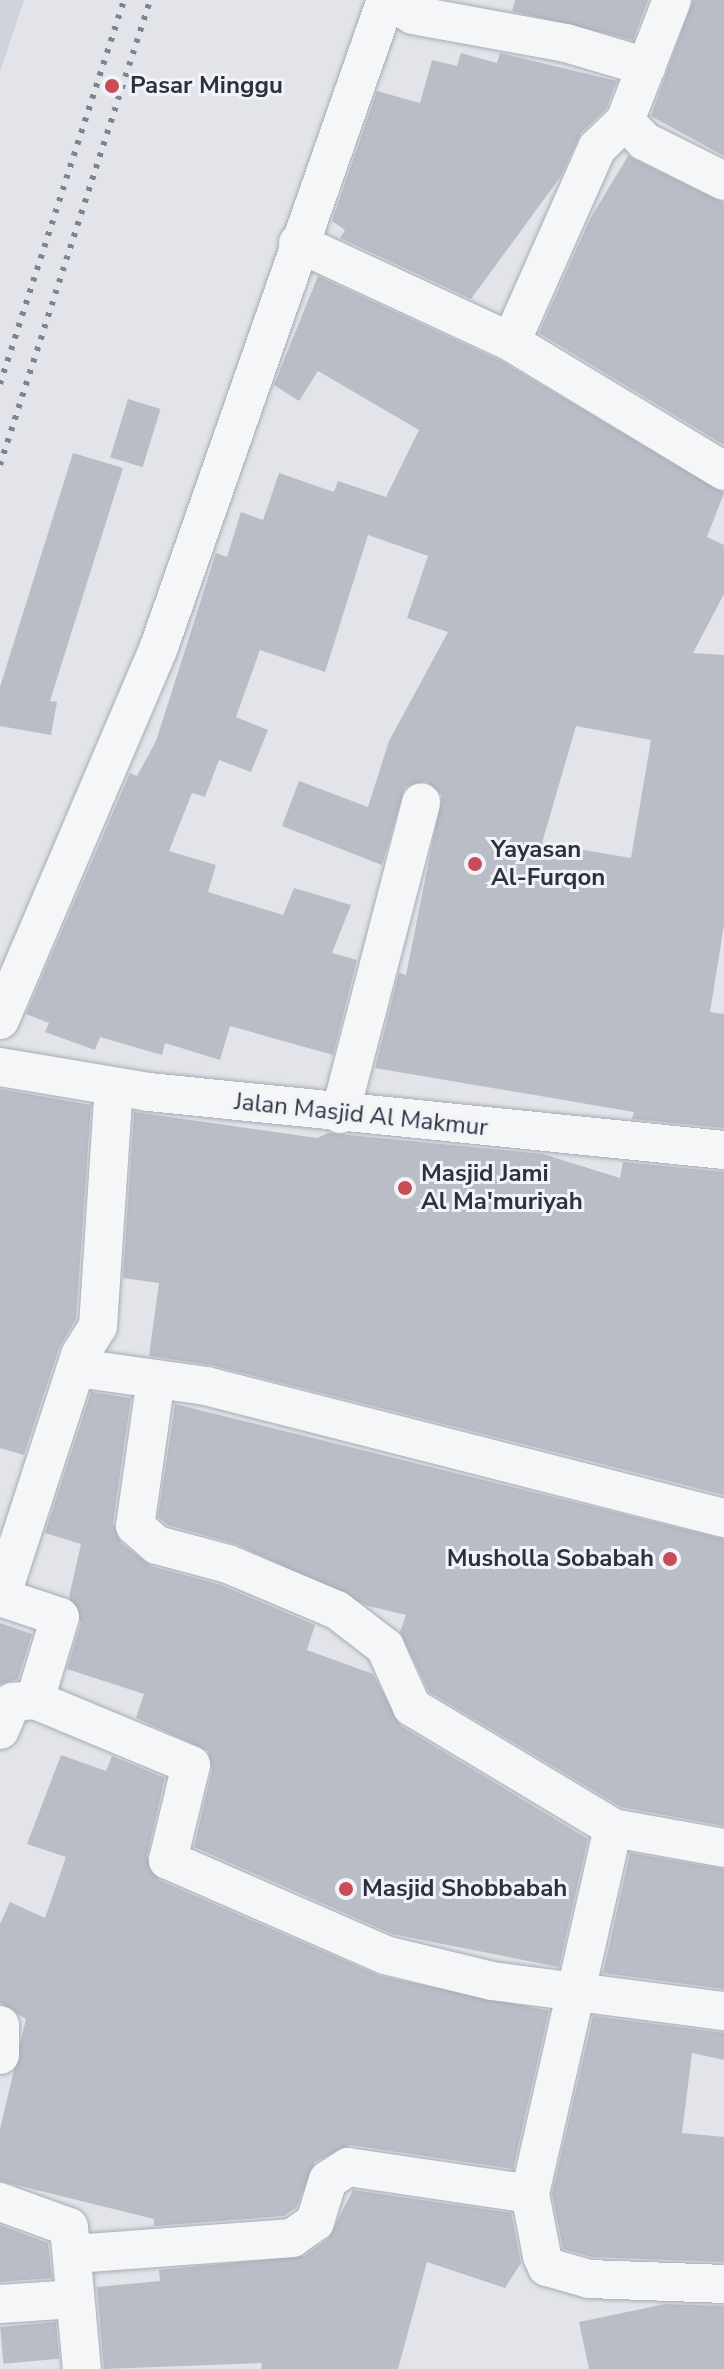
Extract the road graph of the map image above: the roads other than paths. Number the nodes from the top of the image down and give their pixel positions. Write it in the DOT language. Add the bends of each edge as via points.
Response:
graph roads {
  1 [pos="387,0"];
  2 [pos="672,0"];
  3 [pos="647,67"];
  4 [pos="625,121"];
  5 [pos="724,181"];
  6 [pos="298,243"];
  7 [pos="511,342"];
  8 [pos="724,471"];
  9 [pos="421,802"];
  10 [pos="0,1020"];
  11 [pos="0,1067"];
  12 [pos="114,1088"];
  13 [pos="340,1114"];
  14 [pos="724,1150"];
  15 [pos="77,1368"];
  16 [pos="156,1379"];
  17 [pos="724,1518"];
  18 [pos="0,1597"];
  19 [pos="35,1700"];
  20 [pos="0,1730"];
  21 [pos="613,1828"];
  22 [pos="724,1848"];
  23 [pos="576,1993"];
  24 [pos="724,2011"];
  25 [pos="0,2025"];
  26 [pos="0,2055"];
  27 [pos="530,2194"];
  28 [pos="0,2202"];
  29 [pos="74,2254"];
  30 [pos="724,2284"];
  31 [pos="75,2299"];
  32 [pos="0,2304"];
  33 [pos="82,2369"];
  1 -- 3 [label="street" via="413,15 566,43"];
  1 -- 6 [label="street"];
  2 -- 3 [label="street"];
  3 -- 4 [label="street"];
  4 -- 5 [label="street" via="644,141"];
  4 -- 7 [label="street" via="597,148"];
  6 -- 7 [label="street"];
  6 -- 10 [label="street" via="159,647"];
  7 -- 8 [label="street"];
  9 -- 13 [label="street"];
  11 -- 12 [label="street, Jalan Masjid Al Makmur"];
  12 -- 13 [label="street, Jalan Masjid Al Makmur"];
  12 -- 15 [label="street" via="104,1282 98,1326"];
  13 -- 14 [label="street, Jalan Masjid Al Makmur"];
  15 -- 16 [label="street"];
  15 -- 18 [label="street"];
  16 -- 17 [label="street"];
  16 -- 21 [label="street" via="135,1526 157,1545 228,1564 337,1610 385,1647 412,1707"];
  18 -- 19 [label="street" via="60,1617"];
  19 -- 20 [label="street" via="12,1702"];
  19 -- 23 [label="street" via="193,1767 170,1862 385,1955"];
  21 -- 22 [label="street"];
  21 -- 23 [label="street"];
  23 -- 24 [label="street"];
  23 -- 27 [label="street"];
  25 -- 26 [label="street"];
  27 -- 29 [label="street" via="348,2167 328,2180 315,2222 292,2238"];
  27 -- 30 [label="street" via="547,2267 589,2279"];
  28 -- 29 [label="street" via="69,2227"];
  29 -- 31 [label="street"];
  31 -- 32 [label="street"];
  31 -- 33 [label="street"];
}
